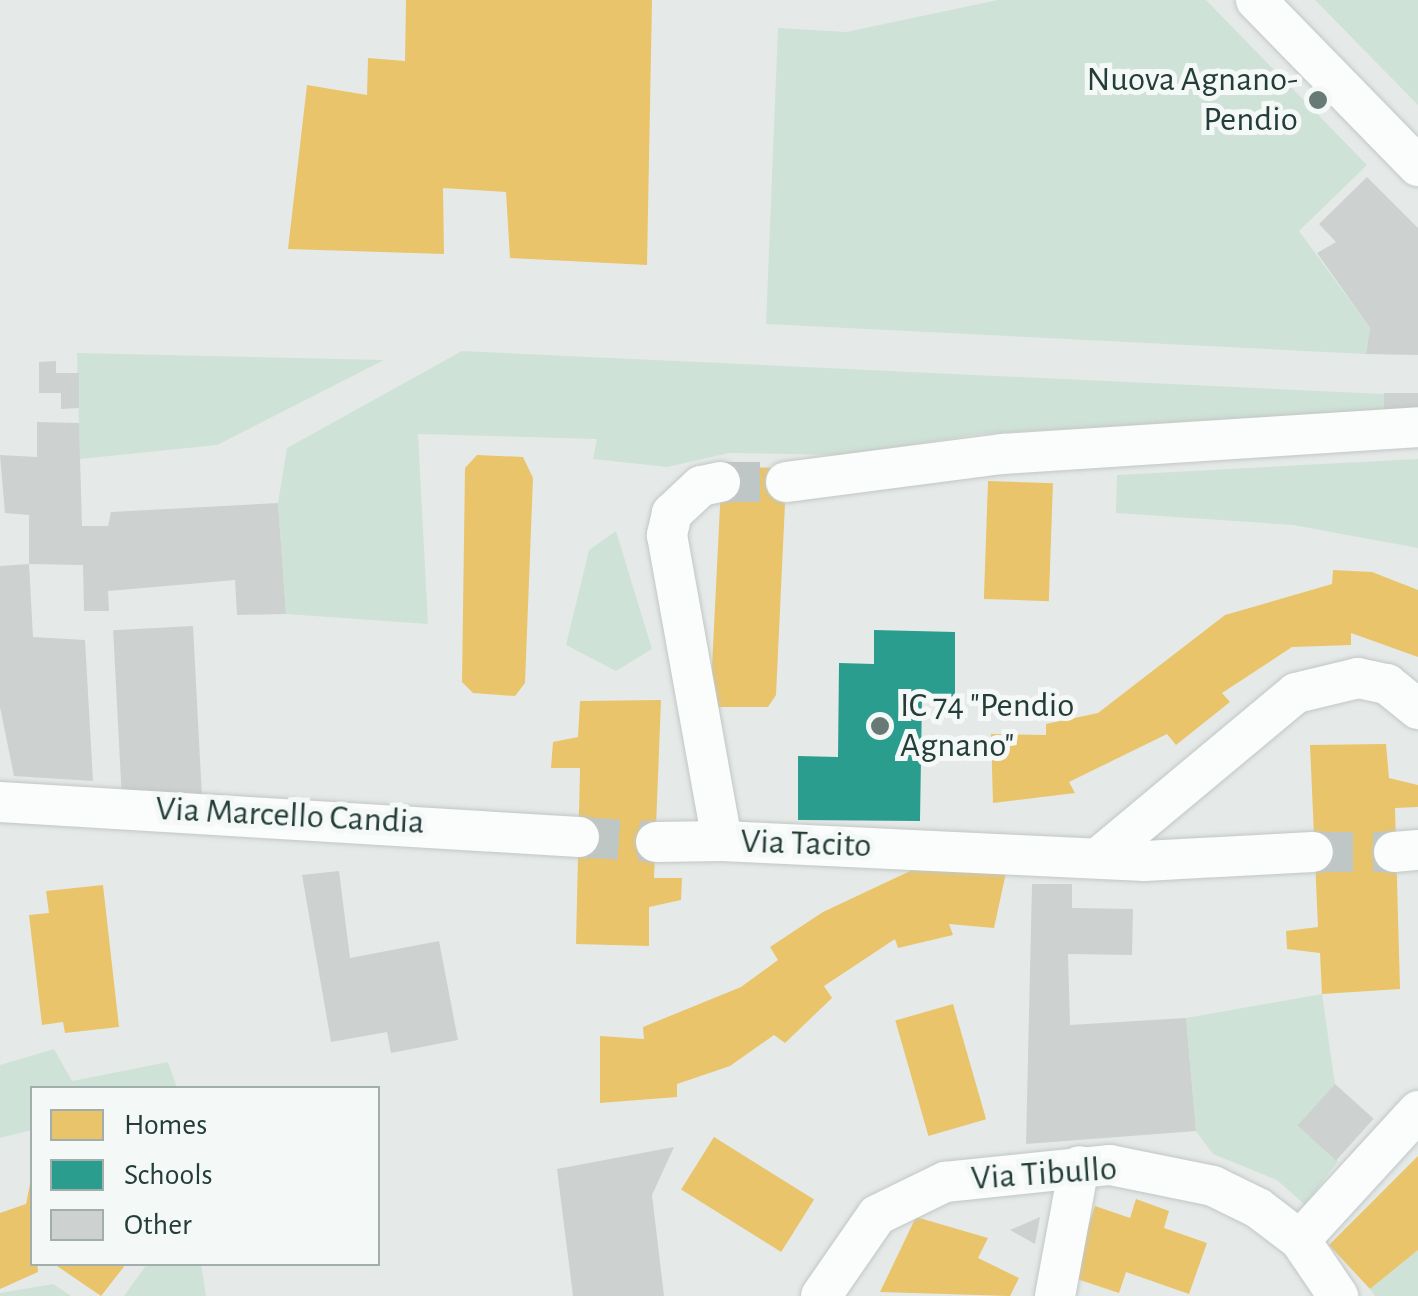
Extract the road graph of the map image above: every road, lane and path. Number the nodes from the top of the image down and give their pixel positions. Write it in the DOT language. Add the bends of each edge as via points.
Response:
graph roads {
  1 [pos="1256,0"];
  2 [pos="1418,166"];
  3 [pos="1418,427"];
  4 [pos="720,482"];
  5 [pos="786,482"];
  6 [pos="1418,710"];
  7 [pos="0,802"];
  8 [pos="578,838"];
  9 [pos="722,841"];
  10 [pos="656,842"];
  11 [pos="1314,852"];
  12 [pos="1104,853"];
  13 [pos="1418,1112"];
  14 [pos="1080,1166"];
  15 [pos="1300,1240"];
  16 [pos="821,1296"];
  17 [pos="1055,1296"];
  18 [pos="1338,1296"];
  1 -- 2 [label="street"];
  3 -- 5 [label="street" via="1003,454"];
  4 -- 9 [label="street, Via Tacito" via="700,486 672,513 667,535"];
  6 -- 12 [label="street" via="1388,684 1358,678 1296,693"];
  7 -- 8 [label="street, Via Marcello Candia"];
  9 -- 10 [label="street"];
  9 -- 12 [label="street, Via Tacito"];
  11 -- 12 [label="street, Via Tacito" via="1167,861"];
  13 -- 15 [label="street"];
  14 -- 15 [label="street, Via Tibullo" via="1212,1186"];
  14 -- 16 [label="street, Via Tibullo" via="945,1182 878,1215"];
  14 -- 17 [label="street"];
  15 -- 18 [label="street"];
}
